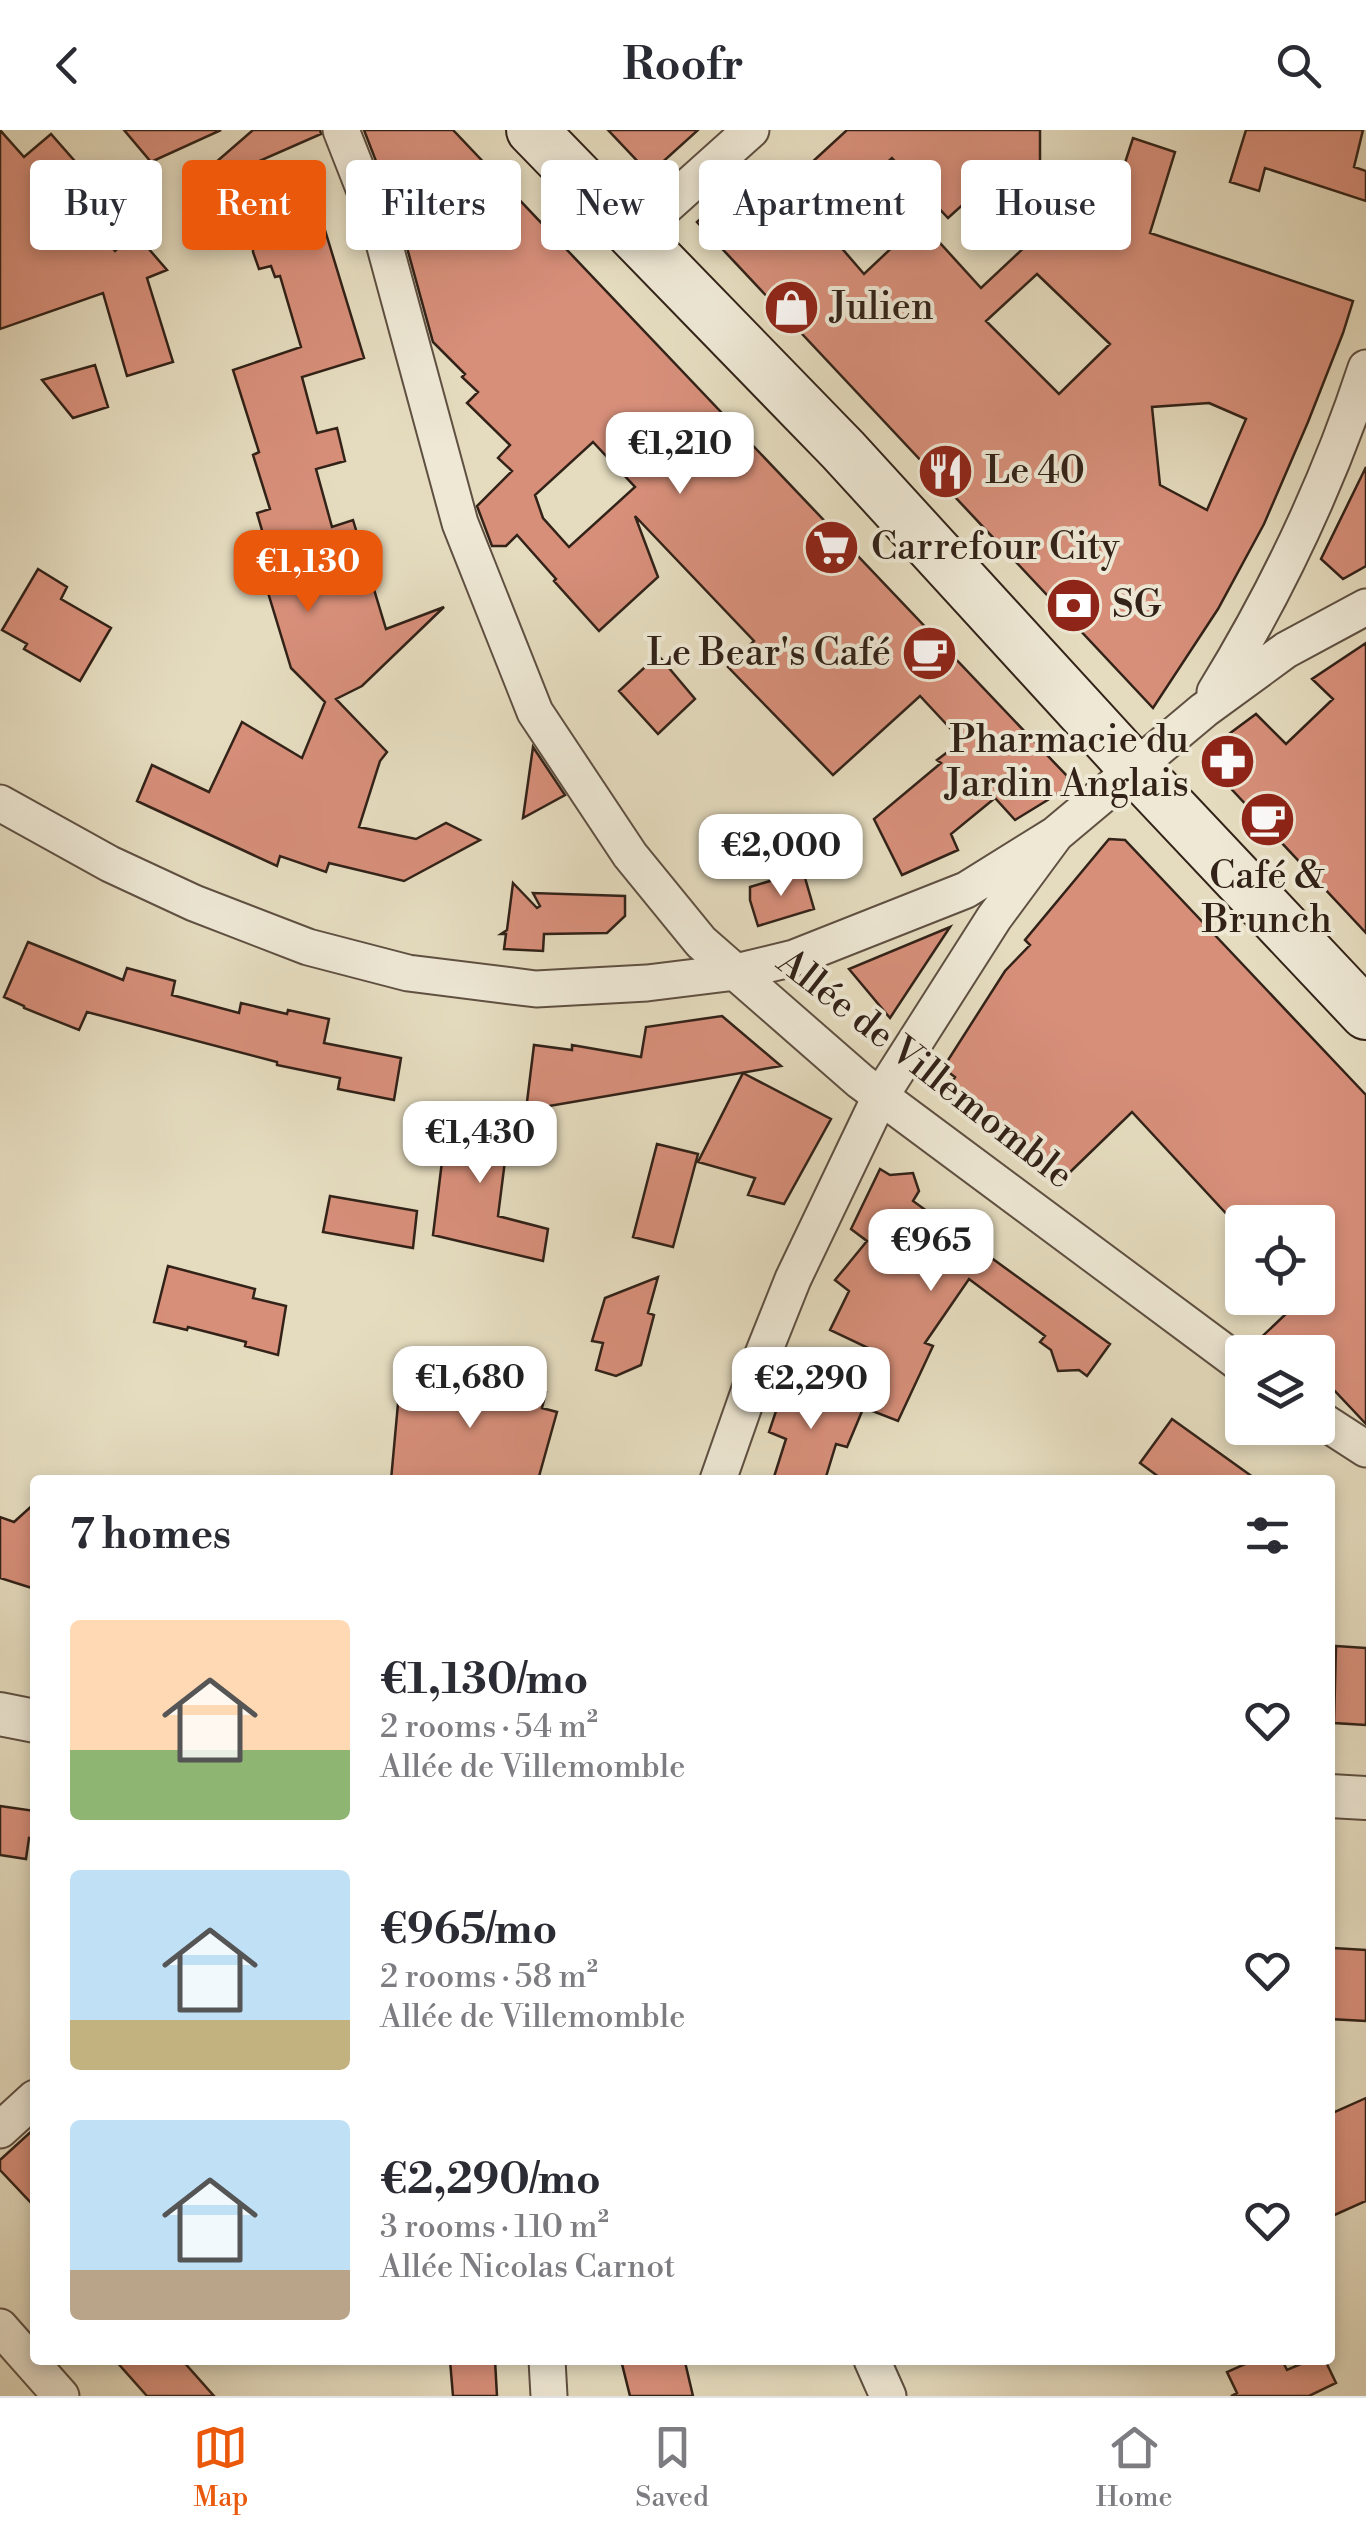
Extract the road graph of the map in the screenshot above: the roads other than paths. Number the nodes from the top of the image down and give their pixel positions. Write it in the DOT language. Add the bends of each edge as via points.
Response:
graph roads {
  1 [pos="341,130"];
  2 [pos="532,130"];
  3 [pos="751,130"];
  4 [pos="561,160"];
  5 [pos="679,195"];
  6 [pos="649,250"];
  7 [pos="1366,368"];
  8 [pos="1366,607"];
  9 [pos="1204,710"];
  10 [pos="1134,768"];
  11 [pos="0,803"];
  12 [pos="1056,834"];
  13 [pos="736,972"];
  14 [pos="1366,1014"];
  15 [pos="880,1097"];
  16 [pos="1225,1352"];
  17 [pos="1335,1429"];
  18 [pos="1366,1448"];
  19 [pos="720,1475"];
  20 [pos="0,1714"];
  21 [pos="30,1720"];
  22 [pos="1335,1796"];
  23 [pos="1366,1798"];
  24 [pos="30,2103"];
  25 [pos="0,2130"];
  26 [pos="0,2328"];
  27 [pos="30,2361"];
  28 [pos="33,2365"];
  29 [pos="547,2365"];
  30 [pos="874,2365"];
  31 [pos="61,2396"];
  32 [pos="549,2396"];
  33 [pos="888,2396"];
  1 -- 13 [label="street, Allée de Villemomble" via="381,232 460,523 535,712 630,855 701,942"];
  2 -- 4 [label="main road"];
  3 -- 5 [label="street"];
  6 -- 10 [label="main road" via="843,450"];
  7 -- 9 [label="street" via="1345,434 1296,540"];
  8 -- 9 [label="street" via="1286,650"];
  9 -- 10 [label="street"];
  10 -- 12 [label="street"];
  10 -- 14 [label="main road"];
  11 -- 13 [label="street" via="194,903 308,947 408,972 536,989"];
  12 -- 13 [label="street" via="966,890 794,958"];
  12 -- 15 [label="street"];
  13 -- 15 [label="street, Allée de Villemomble"];
  15 -- 16 [label="street, Allée de Villemomble"];
  15 -- 19 [label="street" via="793,1279"];
  17 -- 18 [label="street"];
  20 -- 21 [label="street"];
  22 -- 23 [label="street"];
  24 -- 25 [label="street"];
  26 -- 27 [label="street"];
  28 -- 31 [label="street"];
  29 -- 32 [label="street"];
  30 -- 33 [label="street"];
}
